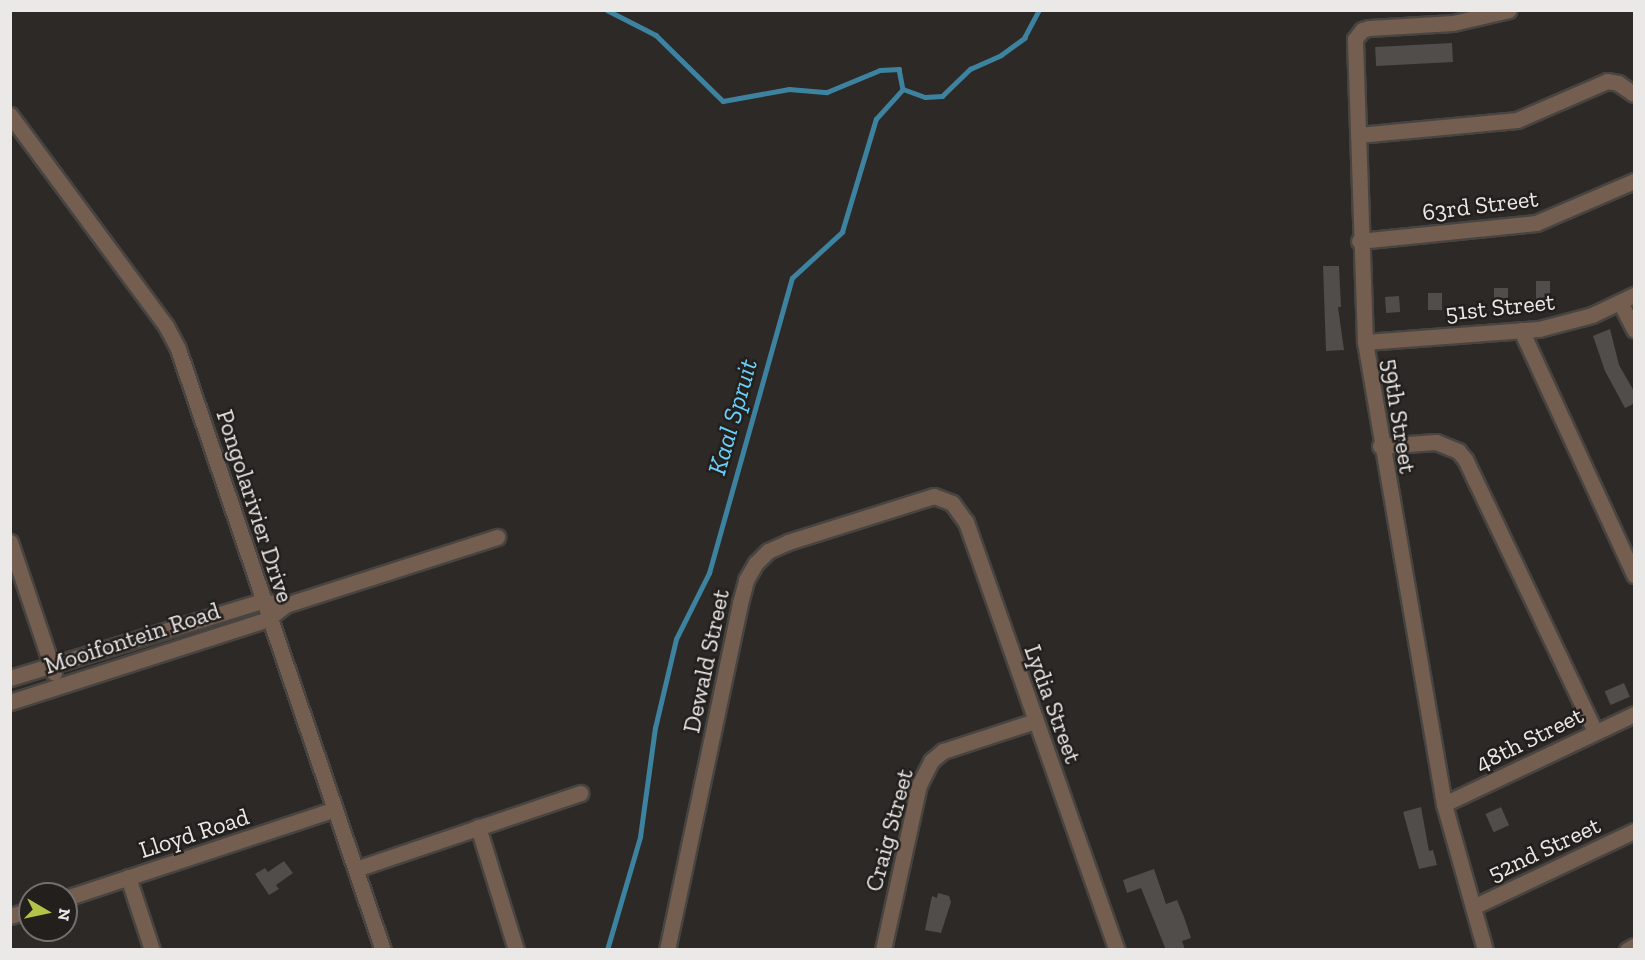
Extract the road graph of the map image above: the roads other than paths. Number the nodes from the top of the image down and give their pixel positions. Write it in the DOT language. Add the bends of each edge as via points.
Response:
graph roads {
  1 [pos="1509,10"];
  2 [pos="1635,94"];
  3 [pos="10,115"];
  4 [pos="1358,135"];
  5 [pos="1635,181"];
  6 [pos="1359,241"];
  7 [pos="1627,298"];
  8 [pos="1521,330"];
  9 [pos="1635,330"];
  10 [pos="1365,342"];
  11 [pos="1380,446"];
  12 [pos="926,497"];
  13 [pos="497,537"];
  14 [pos="10,542"];
  15 [pos="1635,575"];
  16 [pos="262,600"];
  17 [pos="285,605"];
  18 [pos="268,619"];
  19 [pos="51,665"];
  20 [pos="10,678"];
  21 [pos="58,685"];
  22 [pos="10,702"];
  23 [pos="1635,714"];
  24 [pos="1035,722"];
  25 [pos="1595,732"];
  26 [pos="580,793"];
  27 [pos="1444,804"];
  28 [pos="335,809"];
  29 [pos="478,827"];
  30 [pos="1635,831"];
  31 [pos="356,869"];
  32 [pos="128,877"];
  33 [pos="78,894"];
  34 [pos="1473,907"];
  35 [pos="1635,946"];
  36 [pos="152,950"];
  37 [pos="383,950"];
  38 [pos="516,950"];
  39 [pos="668,950"];
  40 [pos="882,950"];
  41 [pos="1117,950"];
  42 [pos="1485,950"];
  43 [pos="1627,950"];
  1 -- 4 [label="street, 59th Street" via="1463,22 1362,30 1354,39"];
  2 -- 4 [label="street" via="1607,81 1517,120"];
  3 -- 16 [label="street, Pongolarivier Drive" via="166,326 178,348"];
  4 -- 6 [label="street, 59th Street"];
  5 -- 6 [label="street, 63rd Street" via="1536,223"];
  6 -- 10 [label="street, 59th Street"];
  7 -- 8 [label="street, 51st Street" via="1571,322"];
  7 -- 9 [label="street"];
  8 -- 10 [label="street, 51st Street"];
  8 -- 15 [label="street"];
  10 -- 11 [label="street, 59th Street"];
  11 -- 25 [label="street" via="1436,442 1465,459"];
  11 -- 27 [label="street, 59th Street"];
  12 -- 24 [label="street, Lydia Street" via="952,503 966,522"];
  12 -- 39 [label="street, Dewald Street" via="768,551 746,580"];
  13 -- 17 [label="street"];
  14 -- 19 [label="street"];
  16 -- 17 [label="street"];
  16 -- 18 [label="street, Pongolarivier Drive"];
  16 -- 19 [label="street, Mooifontein Road"];
  17 -- 18 [label="street"];
  18 -- 21 [label="street, Mooifontein Road"];
  18 -- 28 [label="street, Pongolarivier Drive"];
  19 -- 20 [label="street, Mooifontein Road"];
  19 -- 21 [label="street"];
  21 -- 22 [label="street, Mooifontein Road"];
  23 -- 25 [label="street, 48th Street"];
  24 -- 40 [label="street, Craig Street" via="943,751 931,760 919,785"];
  24 -- 41 [label="street, Lydia Street"];
  25 -- 27 [label="street, 48th Street"];
  26 -- 29 [label="street"];
  27 -- 34 [label="street, 59th Street"];
  28 -- 31 [label="street, Pongolarivier Drive"];
  28 -- 32 [label="street, Lloyd Road"];
  29 -- 31 [label="street"];
  29 -- 38 [label="street"];
  30 -- 34 [label="street, 52nd Street"];
  31 -- 37 [label="street, Pongolarivier Drive"];
  32 -- 33 [label="street, Lloyd Road"];
  32 -- 36 [label="street"];
  34 -- 42 [label="street, 59th Street"];
  35 -- 43 [label="street"];
}
